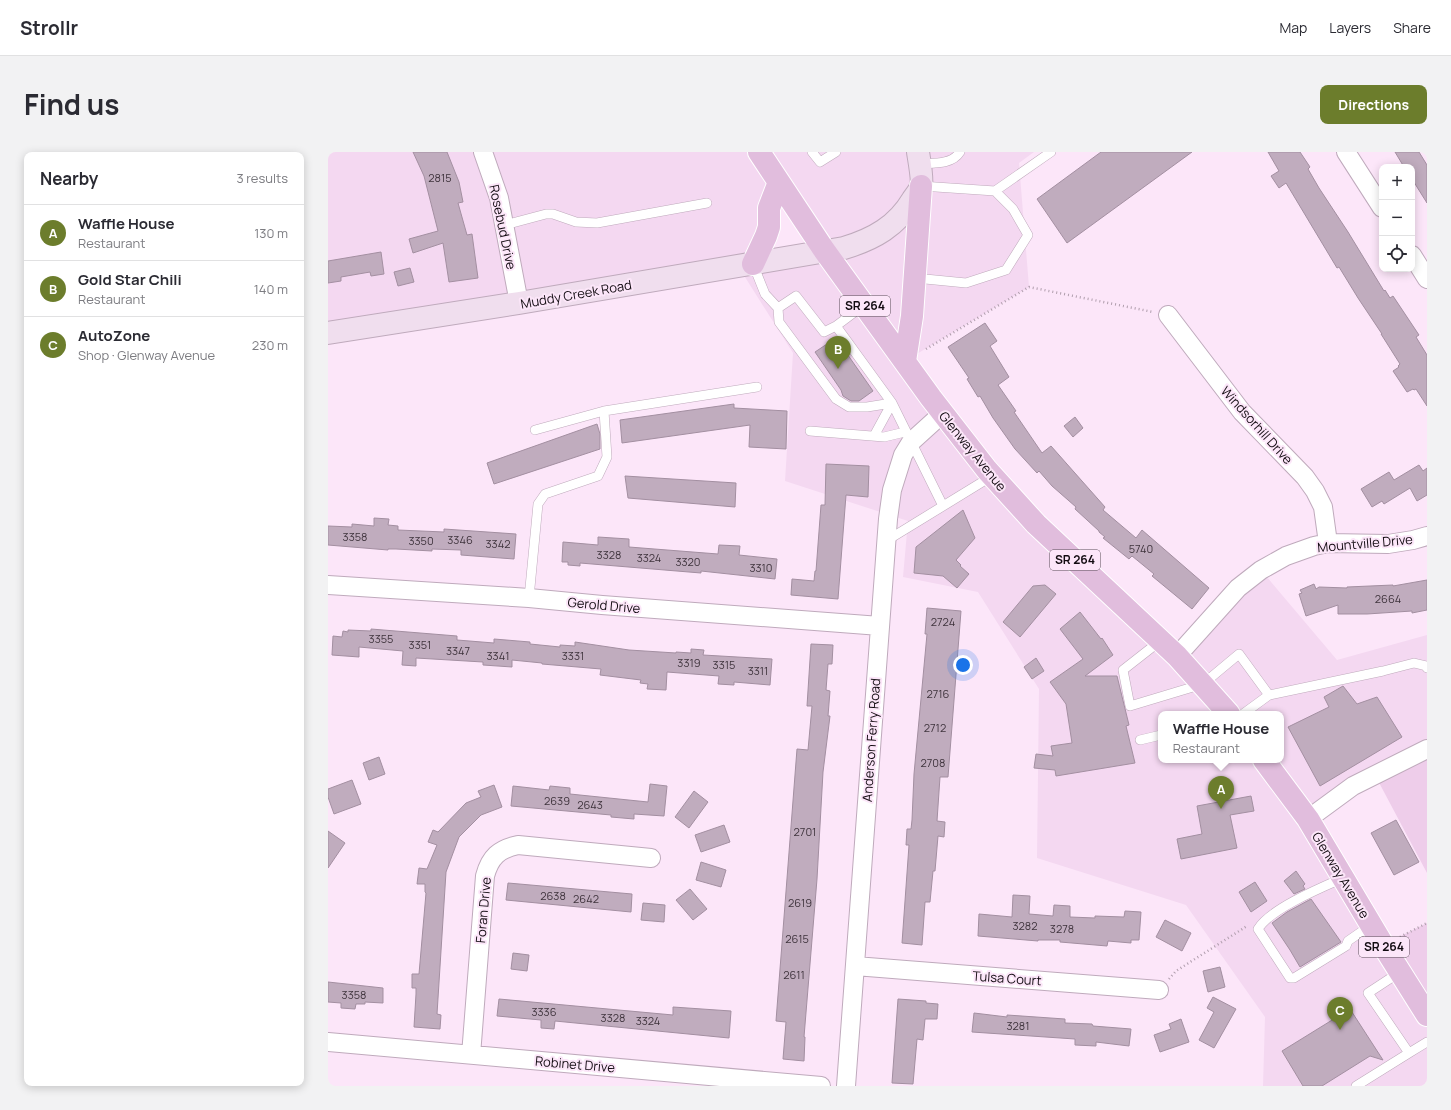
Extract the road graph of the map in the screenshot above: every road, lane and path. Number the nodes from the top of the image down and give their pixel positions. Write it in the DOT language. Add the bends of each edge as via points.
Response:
graph roads {
  1 [pos="483,152"];
  2 [pos="759,152"];
  3 [pos="812,152"];
  4 [pos="836,152"];
  5 [pos="960,152"];
  6 [pos="1051,152"];
  7 [pos="1346,152"];
  8 [pos="919,158"];
  9 [pos="779,182"];
  10 [pos="922,186"];
  11 [pos="994,191"];
  12 [pos="707,203"];
  13 [pos="1379,203"];
  14 [pos="505,225"];
  15 [pos="824,250"];
  16 [pos="1415,260"];
  17 [pos="753,264"];
  18 [pos="915,278"];
  19 [pos="1427,279"];
  20 [pos="519,304"];
  21 [pos="864,305"];
  22 [pos="778,308"];
  23 [pos="1168,315"];
  24 [pos="836,326"];
  25 [pos="328,333"];
  26 [pos="905,361"];
  27 [pos="757,387"];
  28 [pos="892,403"];
  29 [pos="604,410"];
  30 [pos="943,413"];
  31 [pos="535,430"];
  32 [pos="810,431"];
  33 [pos="874,436"];
  34 [pos="908,437"];
  35 [pos="992,476"];
  36 [pos="943,506"];
  37 [pos="1427,536"];
  38 [pos="886,541"];
  39 [pos="1328,543"];
  40 [pos="328,585"];
  41 [pos="529,598"];
  42 [pos="880,626"];
  43 [pos="1161,640"];
  44 [pos="1177,656"];
  45 [pos="1427,668"];
  46 [pos="1203,684"];
  47 [pos="1269,695"];
  48 [pos="1227,711"];
  49 [pos="1233,711"];
  50 [pos="1158,736"];
  51 [pos="1140,740"];
  52 [pos="1427,749"];
  53 [pos="1266,763"];
  54 [pos="1308,819"];
  55 [pos="651,858"];
  56 [pos="1342,878"];
  57 [pos="1427,923"];
  58 [pos="1371,925"];
  59 [pos="1383,945"];
  60 [pos="855,966"];
  61 [pos="1400,972"];
  62 [pos="1159,990"];
  63 [pos="1427,1014"];
  64 [pos="328,1042"];
  65 [pos="1427,1042"];
  66 [pos="1409,1053"];
  67 [pos="471,1055"];
  68 [pos="822,1086"];
  69 [pos="846,1086"];
  70 [pos="1356,1086"];
  1 -- 14 [label="street, Rosebud Drive" via="499,198"];
  2 -- 9 [label="main road, Glenway Avenue / SR 264"];
  3 -- 4 [label="lane" via="820,162"];
  5 -- 8 [label="lane" via="948,161"];
  6 -- 11 [label="lane"];
  7 -- 13 [label="street"];
  8 -- 10 [label="street"];
  9 -- 15 [label="main road, Glenway Avenue / SR 264"];
  9 -- 17 [label="main road" via="769,208 769,227"];
  10 -- 11 [label="lane"];
  10 -- 15 [label="street, Muddy Creek Road" via="906,210 881,233 858,244"];
  10 -- 18 [label="main road"];
  11 -- 18 [label="lane" via="1013,209 1028,235 1006,270 966,283"];
  12 -- 14 [label="lane" via="597,223 576,222 546,214"];
  14 -- 20 [label="street, Rosebud Drive"];
  15 -- 17 [label="street, Muddy Creek Road"];
  15 -- 21 [label="main road, Glenway Avenue / SR 264"];
  16 -- 19 [label="street"];
  17 -- 20 [label="street, Muddy Creek Road"];
  17 -- 22 [label="lane" via="765,294"];
  18 -- 26 [label="main road"];
  20 -- 25 [label="street, Muddy Creek Road"];
  21 -- 24 [label="lane"];
  21 -- 26 [label="main road, Glenway Avenue / SR 264"];
  22 -- 24 [label="lane" via="796,296 824,332"];
  22 -- 28 [label="lane" via="779,322 836,399 849,407"];
  23 -- 26 [label="path" via="1029,287"];
  23 -- 39 [label="street, Windsorhill Drive" via="1242,412 1305,477 1315,491 1324,507"];
  24 -- 28 [label="lane"];
  26 -- 30 [label="main road, Glenway Avenue / SR 264"];
  27 -- 29 [label="lane"];
  28 -- 33 [label="lane"];
  28 -- 34 [label="lane"];
  29 -- 31 [label="lane"];
  29 -- 41 [label="lane" via="607,457 598,476 545,494 538,504"];
  30 -- 34 [label="street, Anderson Ferry Road"];
  30 -- 35 [label="main road, Glenway Avenue / SR 264"];
  32 -- 33 [label="lane"];
  33 -- 34 [label="lane"];
  34 -- 36 [label="lane"];
  34 -- 38 [label="street, Anderson Ferry Road" via="892,490"];
  35 -- 36 [label="lane"];
  35 -- 43 [label="main road, Glenway Avenue / SR 264" via="1036,524"];
  36 -- 38 [label="lane"];
  37 -- 39 [label="street, Mountville Drive" via="1388,544"];
  38 -- 42 [label="street, Anderson Ferry Road"];
  39 -- 44 [label="street, Mountville Drive" via="1286,556 1261,570 1238,588"];
  40 -- 41 [label="street, Gerold Drive"];
  41 -- 42 [label="street, Gerold Drive"];
  42 -- 60 [label="street, Anderson Ferry Road"];
  43 -- 44 [label="main road, Glenway Avenue / SR 264"];
  43 -- 46 [label="lane" via="1123,670 1130,706"];
  44 -- 46 [label="main road, Glenway Avenue / SR 264"];
  45 -- 47 [label="lane" via="1414,663"];
  46 -- 47 [label="lane" via="1238,654"];
  46 -- 48 [label="main road, Glenway Avenue / SR 264"];
  47 -- 49 [label="lane"];
  50 -- 51 [label="lane"];
  52 -- 54 [label="street" via="1353,786"];
  53 -- 54 [label="main road, Glenway Avenue / SR 264"];
  54 -- 56 [label="main road, Glenway Avenue / SR 264"];
  55 -- 67 [label="street, Foran Drive" via="518,845 508,847 492,858 485,876"];
  56 -- 58 [label="main road, Glenway Avenue / SR 264"];
  56 -- 58 [label="lane" via="1286,906 1262,922 1258,929 1290,978 1294,978 1346,946 1348,941"];
  57 -- 59 [label="path"];
  58 -- 59 [label="main road, Glenway Avenue / SR 264"];
  59 -- 61 [label="main road, Glenway Avenue / SR 264"];
  60 -- 62 [label="street, Tulsa Court"];
  60 -- 69 [label="street, Anderson Ferry Road"];
  61 -- 63 [label="main road, Glenway Avenue / SR 264"];
  61 -- 66 [label="lane" via="1368,993"];
  64 -- 67 [label="street, Robinet Drive"];
  65 -- 66 [label="lane"];
  66 -- 70 [label="lane"];
  67 -- 68 [label="street, Robinet Drive"];
}
